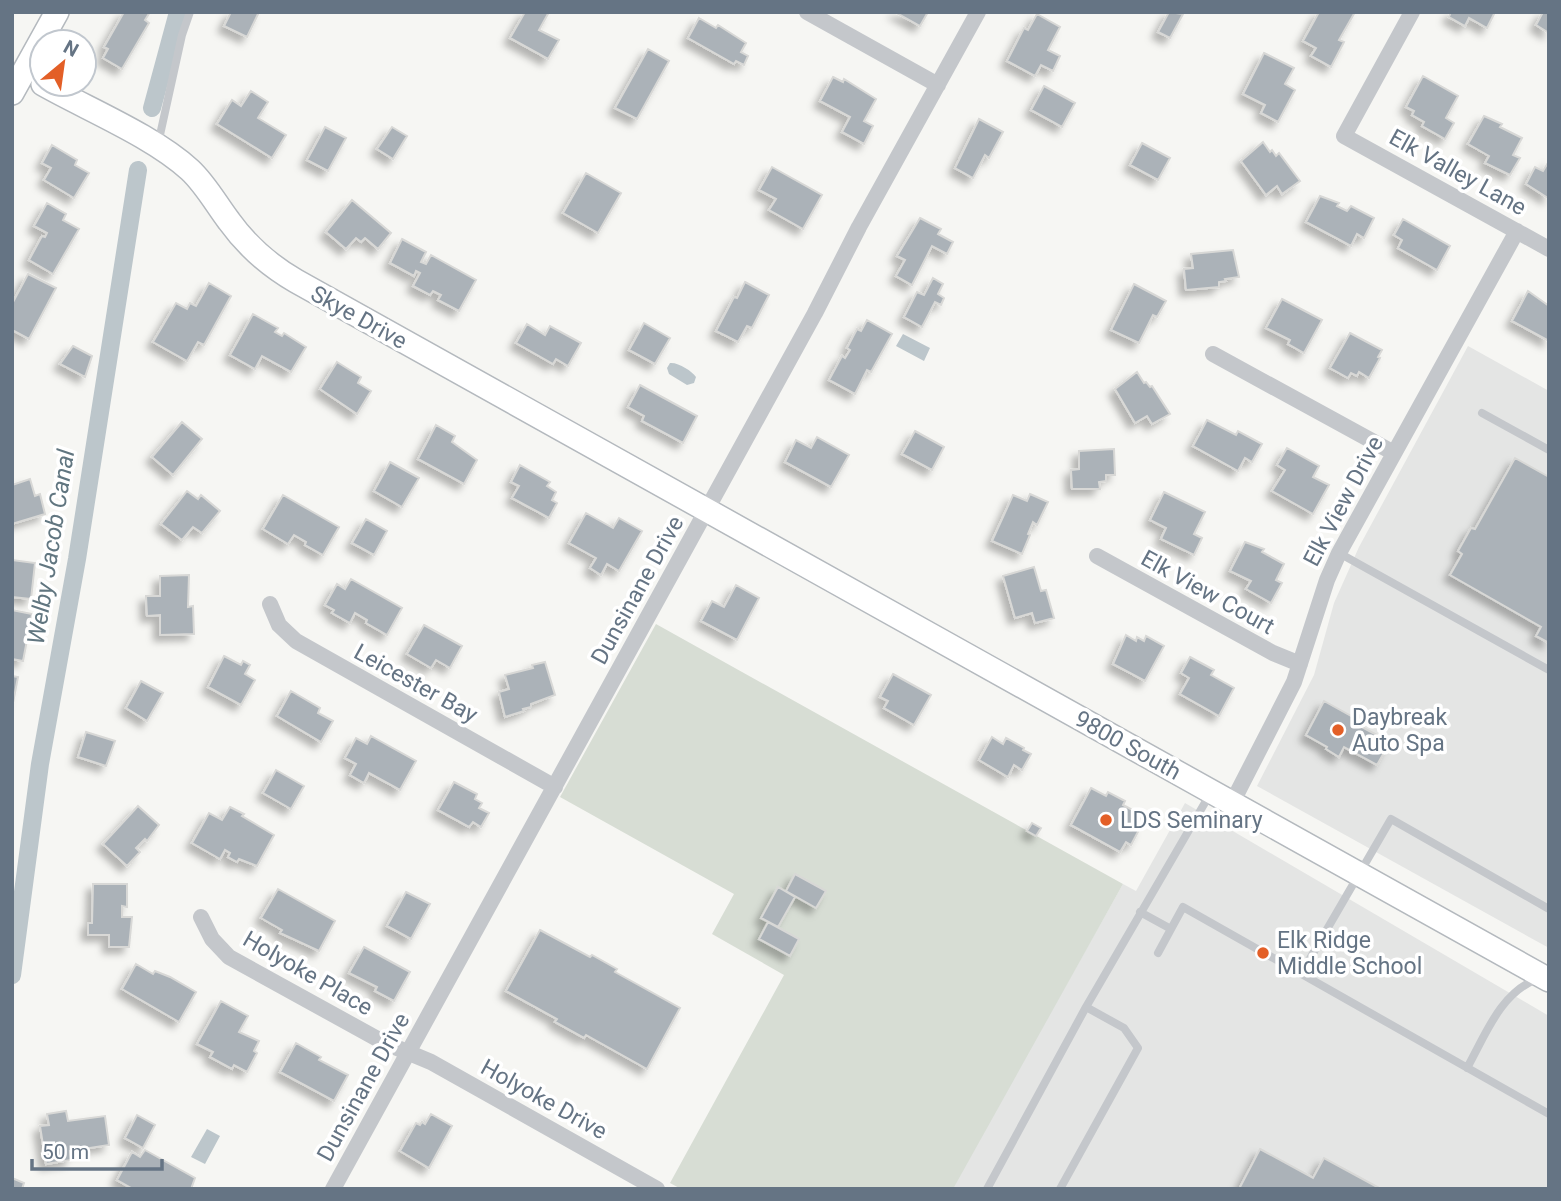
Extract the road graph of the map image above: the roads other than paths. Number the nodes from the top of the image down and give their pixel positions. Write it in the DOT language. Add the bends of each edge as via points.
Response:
graph roads {
  1 [pos="57,12"];
  2 [pos="190,12"];
  3 [pos="807,12"];
  4 [pos="978,12"];
  5 [pos="1412,12"];
  6 [pos="26,80"];
  7 [pos="938,85"];
  8 [pos="157,147"];
  9 [pos="1517,231"];
  10 [pos="1549,249"];
  11 [pos="1213,354"];
  12 [pos="1482,413"];
  13 [pos="1549,450"];
  14 [pos="1394,453"];
  15 [pos="706,512"];
  16 [pos="1339,553"];
  17 [pos="1097,556"];
  18 [pos="270,604"];
  19 [pos="1300,664"];
  20 [pos="1549,670"];
  21 [pos="555,786"];
  22 [pos="1212,791"];
  23 [pos="1232,803"];
  24 [pos="1358,873"];
  25 [pos="1549,909"];
  26 [pos="1140,912"];
  27 [pos="201,917"];
  28 [pos="1171,929"];
  29 [pos="1158,953"];
  30 [pos="1301,974"];
  31 [pos="1546,979"];
  32 [pos="1086,1007"];
  33 [pos="408,1052"];
  34 [pos="1467,1068"];
  35 [pos="1549,1114"];
  36 [pos="333,1189"];
  37 [pos="657,1189"];
  38 [pos="987,1189"];
  39 [pos="1059,1189"];
  1 -- 6 [label="main road"];
  2 -- 8 [label="lane"];
  3 -- 7 [label="street"];
  4 -- 7 [label="street, Dunsinane Drive"];
  5 -- 9 [label="street, Elk Valley Lane" via="1344,135"];
  6 -- 8 [label="main road, Skye Drive"];
  7 -- 15 [label="street, Dunsinane Drive"];
  8 -- 15 [label="main road, Skye Drive" via="190,171 240,236 283,274"];
  9 -- 10 [label="street, Elk Valley Lane"];
  9 -- 14 [label="street, Elk View Drive"];
  11 -- 14 [label="street"];
  12 -- 13 [label="lane"];
  14 -- 16 [label="street, Elk View Drive"];
  15 -- 21 [label="street, Dunsinane Drive"];
  15 -- 22 [label="main road, 9800 South"];
  16 -- 19 [label="street, Elk View Drive"];
  16 -- 20 [label="lane"];
  17 -- 19 [label="street, Elk View Court"];
  18 -- 21 [label="street, Leicester Bay" via="279,625 296,642"];
  19 -- 23 [label="street, Elk View Drive"];
  21 -- 33 [label="street, Dunsinane Drive"];
  22 -- 23 [label="main road, 9800 South"];
  22 -- 26 [label="lane"];
  23 -- 24 [label="main road, 9800 South"];
  24 -- 25 [label="lane" via="1391,819"];
  24 -- 30 [label="lane"];
  24 -- 31 [label="main road, 9800 South"];
  26 -- 28 [label="lane"];
  26 -- 32 [label="lane"];
  27 -- 33 [label="street, Holyoke Place" via="212,939 229,957"];
  28 -- 29 [label="lane"];
  28 -- 30 [label="lane" via="1183,907"];
  30 -- 34 [label="lane"];
  31 -- 34 [label="lane" via="1524,985 1506,1000"];
  32 -- 38 [label="lane"];
  32 -- 39 [label="lane" via="1124,1028 1138,1048"];
  33 -- 36 [label="street, Dunsinane Drive"];
  33 -- 37 [label="street, Holyoke Drive"];
  34 -- 35 [label="lane"];
}
